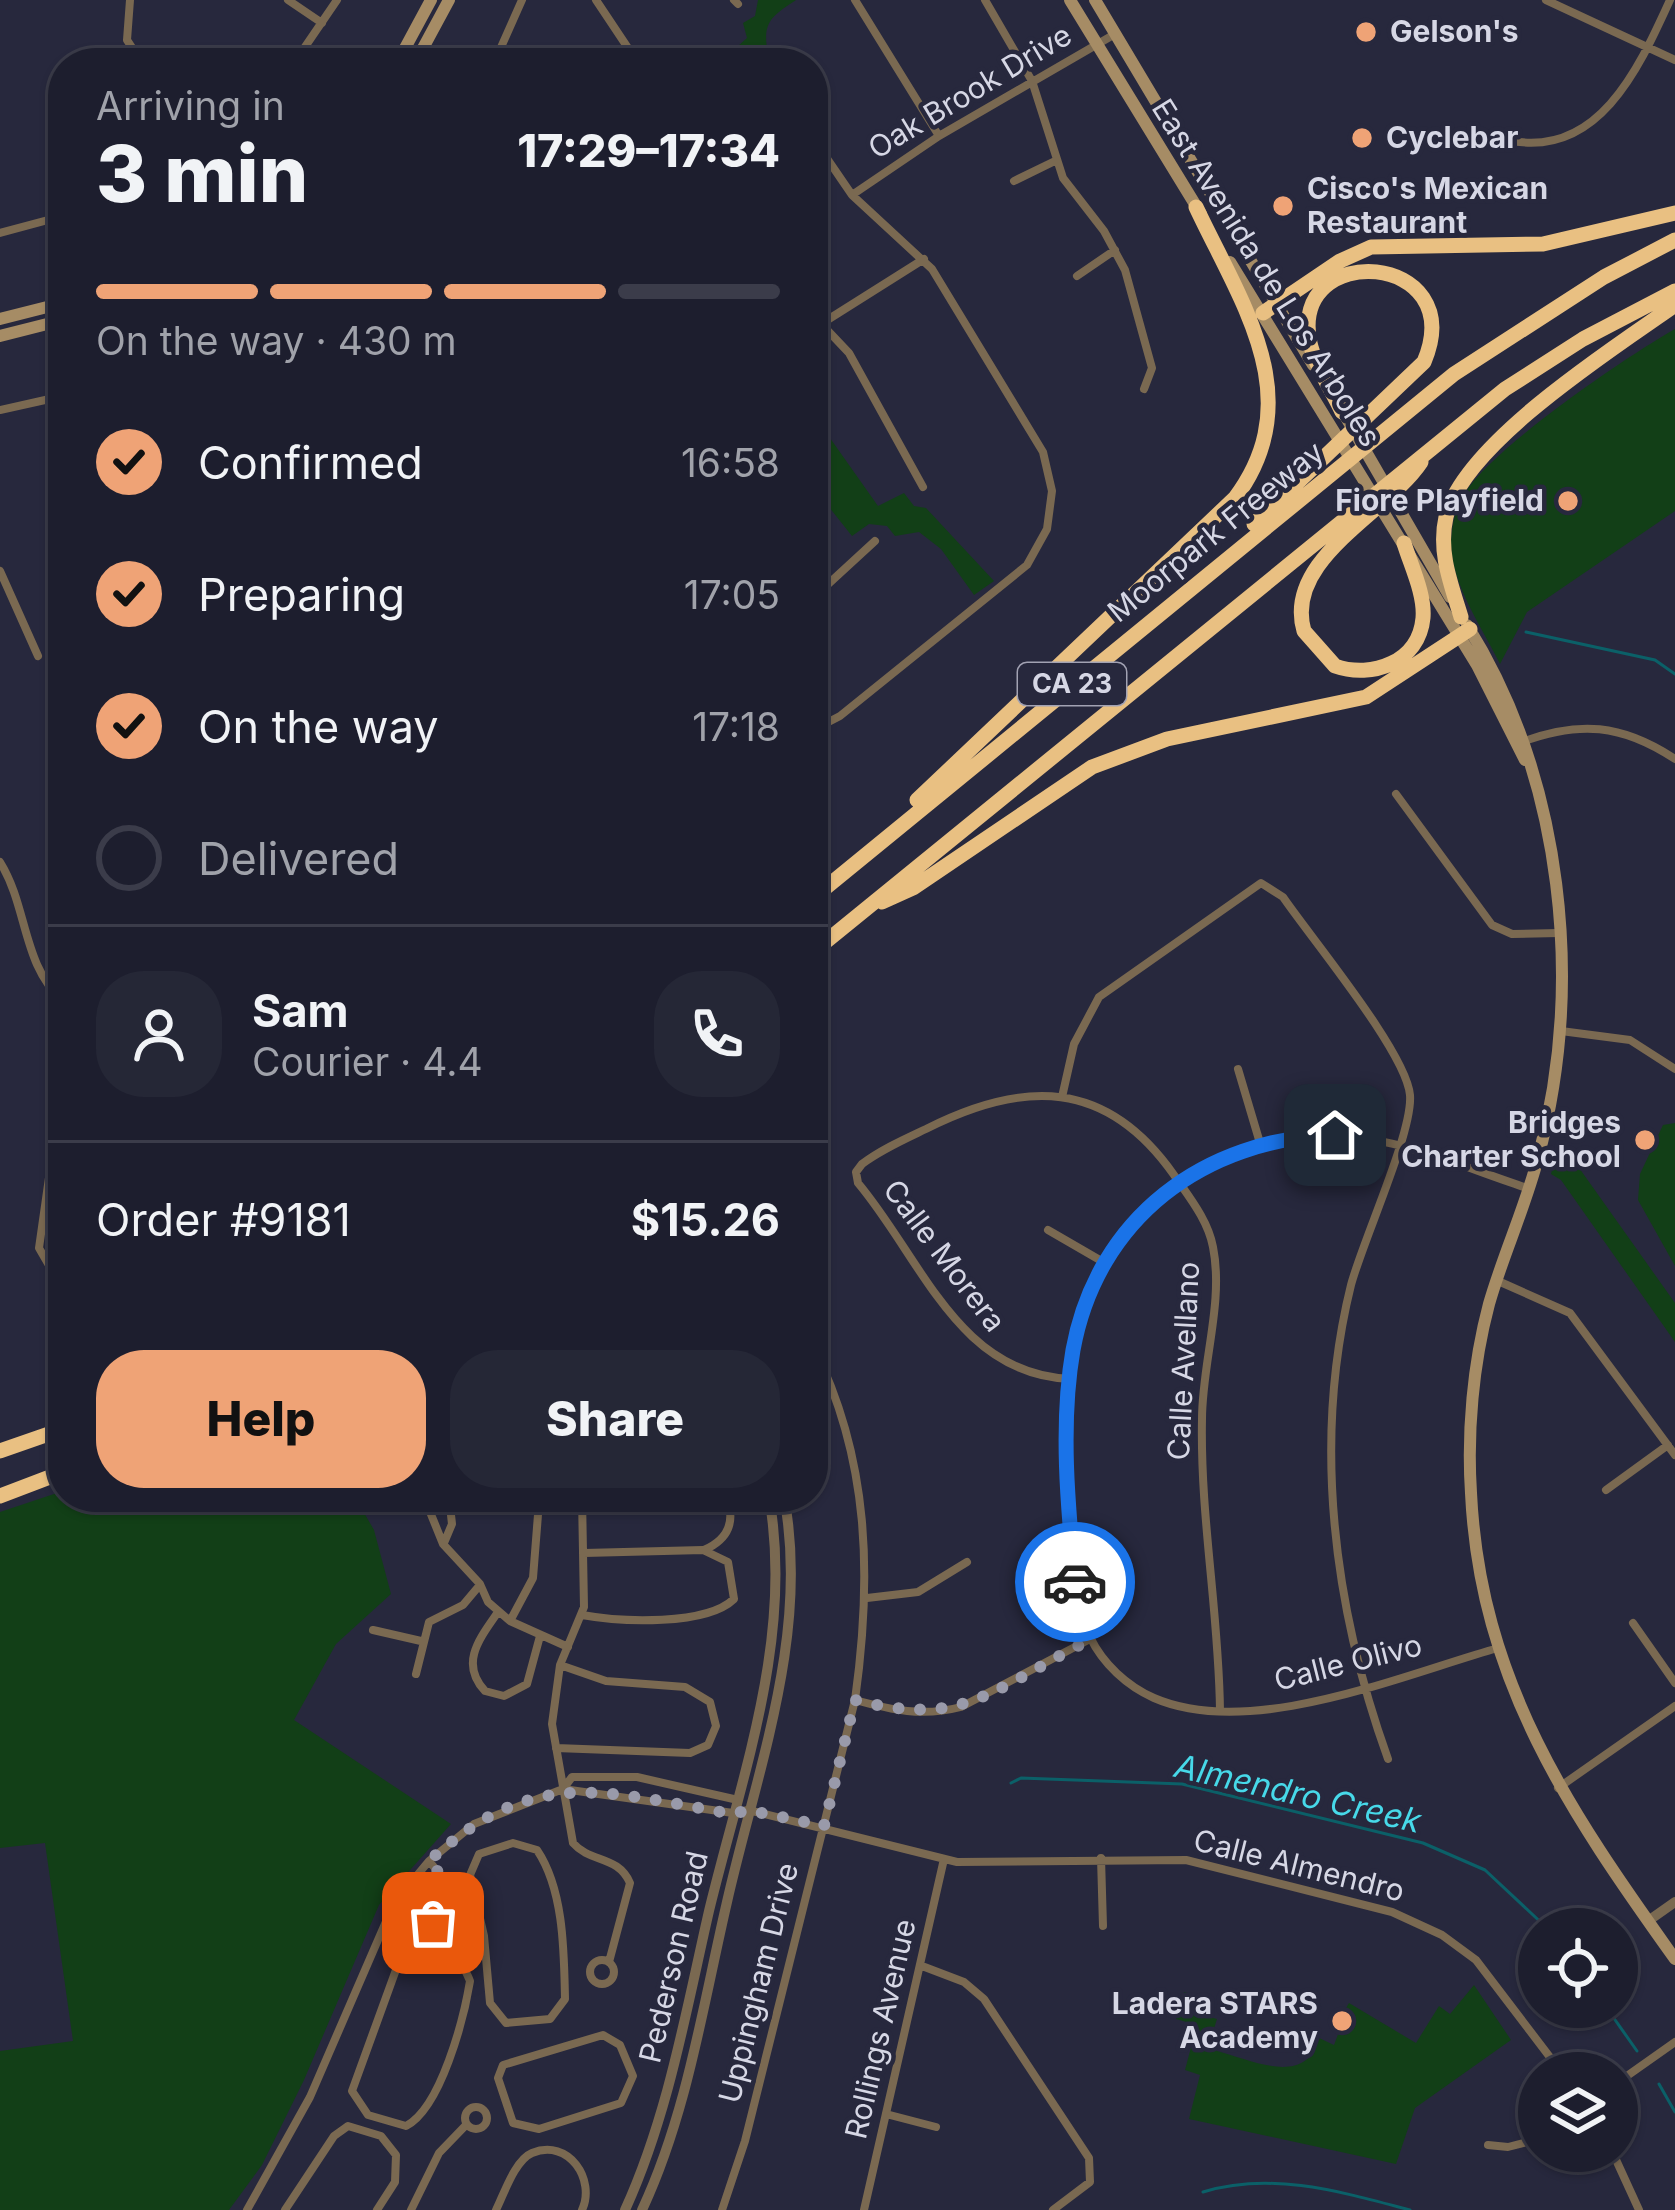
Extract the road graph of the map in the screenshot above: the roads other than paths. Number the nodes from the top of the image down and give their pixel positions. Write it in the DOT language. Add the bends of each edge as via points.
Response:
graph roads {
  1 [pos="130,0"];
  2 [pos="288,0"];
  3 [pos="337,0"];
  4 [pos="431,0"];
  5 [pos="449,0"];
  6 [pos="522,0"];
  7 [pos="596,0"];
  8 [pos="855,0"];
  9 [pos="985,0"];
  10 [pos="1070,0"];
  11 [pos="1095,0"];
  12 [pos="1546,0"];
  13 [pos="1670,0"];
  14 [pos="322,23"];
  15 [pos="1115,34"];
  16 [pos="1096,44"];
  17 [pos="132,48"];
  18 [pos="304,48"];
  19 [pos="405,48"];
  20 [pos="424,48"];
  21 [pos="501,48"];
  22 [pos="628,48"];
  23 [pos="1648,49"];
  24 [pos="1675,60"];
  25 [pos="1032,81"];
  26 [pos="939,136"];
  27 [pos="1507,140"];
  28 [pos="828,160"];
  29 [pos="1055,161"];
  30 [pos="1014,181"];
  31 [pos="852,196"];
  32 [pos="1196,206"];
  33 [pos="1675,212"];
  34 [pos="48,220"];
  35 [pos="0,233"];
  36 [pos="1675,241"];
  37 [pos="1115,250"];
  38 [pos="924,259"];
  39 [pos="1077,277"];
  40 [pos="1675,292"];
  41 [pos="1675,305"];
  42 [pos="48,308"];
  43 [pos="1269,309"];
  44 [pos="0,319"];
  45 [pos="828,321"];
  46 [pos="48,324"];
  47 [pos="828,335"];
  48 [pos="0,336"];
  49 [pos="1144,389"];
  50 [pos="48,399"];
  51 [pos="0,410"];
  52 [pos="1342,412"];
  53 [pos="1329,465"];
  54 [pos="923,487"];
  55 [pos="1359,515"];
  56 [pos="875,541"];
  57 [pos="1404,543"];
  58 [pos="0,571"];
  59 [pos="828,584"];
  60 [pos="1464,628"];
  61 [pos="38,656"];
  62 [pos="828,722"];
  63 [pos="1520,743"];
  64 [pos="1675,759"];
  65 [pos="1396,794"];
  66 [pos="0,862"];
  67 [pos="828,883"];
  68 [pos="828,885"];
  69 [pos="863,910"];
  70 [pos="1561,932"];
  71 [pos="828,939"];
  72 [pos="48,983"];
  73 [pos="1560,1031"];
  74 [pos="1238,1069"];
  75 [pos="1675,1070"];
  76 [pos="1062,1097"];
  77 [pos="1260,1143"];
  78 [pos="1398,1148"];
  79 [pos="856,1172"];
  80 [pos="1178,1181"];
  81 [pos="48,1185"];
  82 [pos="1530,1189"];
  83 [pos="1048,1229"];
  84 [pos="1105,1263"];
  85 [pos="48,1264"];
  86 [pos="1496,1280"];
  87 [pos="1071,1379"];
  88 [pos="828,1380"];
  89 [pos="48,1435"];
  90 [pos="1668,1445"];
  91 [pos="0,1451"];
  92 [pos="1675,1455"];
  93 [pos="48,1478"];
  94 [pos="1606,1490"];
  95 [pos="0,1496"];
  96 [pos="430,1512"];
  97 [pos="451,1512"];
  98 [pos="538,1512"];
  99 [pos="583,1512"];
  100 [pos="730,1512"];
  101 [pos="770,1512"];
  102 [pos="785,1512"];
  103 [pos="443,1544"];
  104 [pos="703,1550"];
  105 [pos="584,1553"];
  106 [pos="967,1562"];
  107 [pos="480,1585"];
  108 [pos="867,1598"];
  109 [pos="498,1612"];
  110 [pos="582,1616"];
  111 [pos="510,1621"];
  112 [pos="1633,1623"];
  113 [pos="373,1630"];
  114 [pos="540,1636"];
  115 [pos="1090,1639"];
  116 [pos="421,1641"];
  117 [pos="568,1647"];
  118 [pos="1498,1648"];
  119 [pos="560,1665"];
  120 [pos="416,1674"];
  121 [pos="1675,1684"];
  122 [pos="1364,1686"];
  123 [pos="855,1700"];
  124 [pos="1675,1706"];
  125 [pos="1220,1711"];
  126 [pos="556,1748"];
  127 [pos="1388,1759"];
  128 [pos="1558,1788"];
  129 [pos="563,1789"];
  130 [pos="736,1798"];
  131 [pos="748,1810"];
  132 [pos="733,1814"];
  133 [pos="824,1826"];
  134 [pos="1101,1858"];
  135 [pos="944,1859"];
  136 [pos="429,1861"];
  137 [pos="1675,1902"];
  138 [pos="447,1908"];
  139 [pos="1648,1921"];
  140 [pos="1103,1926"];
  141 [pos="453,1928"];
  142 [pos="440,1931"];
  143 [pos="484,1936"];
  144 [pos="435,1949"];
  145 [pos="1675,1959"];
  146 [pos="609,1962"];
  147 [pos="922,1966"];
  148 [pos="1675,2042"];
  149 [pos="1547,2052"];
  150 [pos="1638,2069"];
  151 [pos="503,2106"];
  152 [pos="486,2114"];
  153 [pos="886,2114"];
  154 [pos="466,2125"];
  155 [pos="936,2127"];
  156 [pos="1518,2144"];
  157 [pos="1488,2145"];
  158 [pos="1622,2172"];
  159 [pos="247,2210"];
  160 [pos="285,2210"];
  161 [pos="377,2210"];
  162 [pos="411,2210"];
  163 [pos="496,2210"];
  164 [pos="582,2210"];
  165 [pos="625,2210"];
  166 [pos="642,2210"];
  167 [pos="722,2210"];
  168 [pos="864,2210"];
  169 [pos="1053,2210"];
  170 [pos="1639,2210"];
  1 -- 17 [label="street"];
  2 -- 14 [label="street"];
  3 -- 14 [label="street"];
  4 -- 19 [label="main road"];
  5 -- 20 [label="main road"];
  6 -- 21 [label="street"];
  7 -- 22 [label="street"];
  8 -- 26 [label="street"];
  9 -- 25 [label="street"];
  10 -- 16 [label="main road, East Avenida de Los Arboles"];
  11 -- 15 [label="main road, East Avenida de Los Arboles"];
  12 -- 23 [label="street"];
  13 -- 23 [label="street"];
  14 -- 18 [label="street"];
  15 -- 16 [label="street, Oak Brook Drive"];
  15 -- 43 [label="main road, East Avenida de Los Arboles"];
  16 -- 25 [label="street, Oak Brook Drive"];
  16 -- 32 [label="main road, East Avenida de Los Arboles"];
  23 -- 24 [label="street"];
  23 -- 27 [label="street" via="1623,94 1587,124 1533,146"];
  25 -- 26 [label="street, Oak Brook Drive"];
  25 -- 29 [label="street"];
  26 -- 31 [label="street, Oak Brook Drive"];
  28 -- 31 [label="street"];
  29 -- 30 [label="street"];
  29 -- 37 [label="street"];
  31 -- 38 [label="street"];
  32 -- 43 [label="main road, East Avenida de Los Arboles"];
  32 -- 67 [label="highway" via="1268,378 1270,415 1255,467 1169,562"];
  33 -- 43 [label="highway" via="1543,244 1371,247"];
  34 -- 35 [label="street"];
  36 -- 53 [label="highway, Moorpark Freeway / CA 23" via="1473,362"];
  37 -- 39 [label="street"];
  37 -- 49 [label="street" via="1148,348"];
  38 -- 45 [label="street"];
  38 -- 62 [label="street" via="1043,452 1052,491 1047,530 1017,576"];
  40 -- 55 [label="highway" via="1505,388"];
  41 -- 60 [label="highway" via="1539,404 1455,494 1444,561"];
  42 -- 44 [label="main road"];
  43 -- 52 [label="main road, East Avenida de Los Arboles"];
  43 -- 57 [label="main road, East Avenida de Los Arboles"];
  46 -- 48 [label="main road"];
  47 -- 54 [label="street" via="849,353"];
  50 -- 51 [label="street"];
  52 -- 53 [label="highway" via="1310,345 1314,306 1349,272 1397,275 1424,302 1430,341 1418,370"];
  52 -- 60 [label="main road, East Avenida de Los Arboles"];
  53 -- 68 [label="highway, Moorpark Freeway / CA 23"];
  55 -- 57 [label="highway" via="1301,599 1306,636 1335,666 1380,669 1417,637 1423,611"];
  55 -- 69 [label="highway, CA 23"];
  56 -- 59 [label="street"];
  57 -- 60 [label="main road, East Avenida de Los Arboles"];
  58 -- 61 [label="street"];
  60 -- 63 [label="main road, East Avenida de Los Arboles"];
  60 -- 69 [label="highway" via="1366,698 1167,739 1092,767 913,888"];
  63 -- 64 [label="street" via="1569,727 1604,727"];
  63 -- 70 [label="main road, East Avenida de Los Arboles" via="1547,839"];
  65 -- 70 [label="street" via="1480,915 1512,934"];
  66 -- 72 [label="street"];
  69 -- 71 [label="highway, CA 23"];
  70 -- 73 [label="main road, East Avenida de Los Arboles"];
  73 -- 75 [label="street" via="1630,1040"];
  73 -- 82 [label="main road, East Avenida de Los Arboles"];
  74 -- 77 [label="street"];
  76 -- 78 [label="street" via="1074,1044 1100,997 1267,883 1406,1078 1410,1111"];
  76 -- 79 [label="street, Calle Avellano" via="1021,1094 972,1106 879,1152"];
  76 -- 80 [label="street, Calle Avellano" via="1120,1120"];
  77 -- 78 [label="street, Calle Olivo" via="1335,1135"];
  77 -- 80 [label="street, Calle Olivo"];
  78 -- 82 [label="street, Calle Olivo"];
  78 -- 122 [label="street" via="1351,1287 1331,1441 1337,1552"];
  79 -- 87 [label="street, Calle Morera" via="982,1349 1034,1376"];
  80 -- 84 [label="street, Calle Olivo" via="1137,1216"];
  80 -- 125 [label="street, Calle Avellano" via="1206,1225 1217,1277 1204,1382 1202,1516"];
  81 -- 85 [label="street" via="39,1248"];
  82 -- 86 [label="main road, East Avenida de Los Arboles"];
  83 -- 84 [label="street"];
  84 -- 87 [label="street, Calle Olivo" via="1081,1322"];
  86 -- 90 [label="street" via="1570,1313"];
  86 -- 118 [label="main road, East Avenida de Los Arboles" via="1470,1452 1475,1549"];
  87 -- 115 [label="street, Calle Olivo" via="1072,1545"];
  88 -- 108 [label="street, Uppingham Drive" via="857,1475"];
  89 -- 91 [label="highway"];
  90 -- 92 [label="street"];
  90 -- 94 [label="street"];
  93 -- 95 [label="highway"];
  96 -- 103 [label="street"];
  97 -- 103 [label="street"];
  98 -- 111 [label="street" via="533,1578"];
  99 -- 105 [label="street"];
  100 -- 104 [label="street" via="729,1531"];
  101 -- 130 [label="street, Pederson Road" via="774,1639"];
  102 -- 131 [label="street, Pederson Road" via="788,1636"];
  103 -- 107 [label="street"];
  104 -- 105 [label="street"];
  104 -- 110 [label="street" via="732,1568 734,1599 712,1616"];
  105 -- 110 [label="street"];
  106 -- 108 [label="street" via="919,1592"];
  107 -- 109 [label="street"];
  107 -- 116 [label="street" via="463,1605 429,1622"];
  108 -- 123 [label="street, Uppingham Drive"];
  109 -- 111 [label="street"];
  109 -- 114 [label="street" via="472,1654 485,1691 504,1696 527,1684"];
  110 -- 117 [label="street"];
  111 -- 114 [label="street"];
  112 -- 121 [label="street"];
  113 -- 116 [label="street"];
  114 -- 117 [label="street"];
  115 -- 123 [label="street" via="961,1707 914,1714"];
  115 -- 125 [label="street, Calle Olivo" via="1138,1690 1184,1708"];
  116 -- 120 [label="street"];
  117 -- 119 [label="street"];
  118 -- 122 [label="street, Calle Olivo"];
  118 -- 128 [label="main road, East Avenida de Los Arboles"];
  119 -- 126 [label="street"];
  119 -- 126 [label="street" via="606,1681 685,1687 710,1702 716,1726 708,1745 690,1753"];
  122 -- 125 [label="street, Calle Olivo" via="1293,1705"];
  122 -- 127 [label="street"];
  123 -- 133 [label="street, Uppingham Drive"];
  124 -- 128 [label="street"];
  126 -- 129 [label="street"];
  128 -- 139 [label="main road, East Avenida de Los Arboles"];
  129 -- 130 [label="street" via="572,1777 638,1777"];
  129 -- 132 [label="street"];
  129 -- 136 [label="street" via="474,1824"];
  129 -- 146 [label="street" via="573,1843 629,1878"];
  130 -- 131 [label="street"];
  130 -- 132 [label="street, Pederson Road"];
  131 -- 132 [label="street"];
  131 -- 133 [label="street, Calle Almendro"];
  131 -- 166 [label="street, Pederson Road" via="683,2093"];
  132 -- 165 [label="street, Pederson Road" via="664,2098"];
  133 -- 135 [label="street, Calle Almendro"];
  133 -- 167 [label="street, Uppingham Drive"];
  134 -- 135 [label="street, Calle Almendro"];
  134 -- 140 [label="street"];
  134 -- 149 [label="street, Calle Almendro" via="1186,1860 1421,1924 1490,1973"];
  135 -- 147 [label="street, Rollings Avenue"];
  136 -- 138 [label="street" via="448,1884"];
  136 -- 159 [label="street" via="380,1927 310,2097"];
  137 -- 139 [label="street"];
  138 -- 141 [label="street"];
  138 -- 142 [label="street" via="433,1916"];
  139 -- 145 [label="main road, East Avenida de Los Arboles"];
  141 -- 142 [label="street"];
  141 -- 143 [label="street" via="465,1938"];
  142 -- 144 [label="street"];
  143 -- 143 [label="street" via="496,2016 530,2025 560,2011 562,1934 537,1850 503,1843 473,1860"];
  144 -- 144 [label="street" via="404,1956 352,2091 368,2115 391,2124 406,2126 429,2105 460,2028 470,1981 458,1960"];
  147 -- 153 [label="street, Rollings Avenue"];
  147 -- 169 [label="street" via="983,1999 1089,2158 1090,2182"];
  148 -- 150 [label="street"];
  151 -- 151 [label="street" via="527,2131 611,2109 631,2086 626,2056 603,2035 509,2058 499,2072"];
  151 -- 152 [label="street"];
  152 -- 154 [label="street" via="479,2129"];
  152 -- 154 [label="street" via="470,2108"];
  153 -- 155 [label="street"];
  153 -- 168 [label="street, Rollings Avenue"];
  154 -- 162 [label="street" via="439,2153"];
  156 -- 157 [label="street"];
  158 -- 170 [label="street"];
  160 -- 161 [label="street" via="348,2126 381,2136 396,2155 395,2182"];
  163 -- 164 [label="street" via="522,2161 548,2151 585,2176 590,2189"];
}
